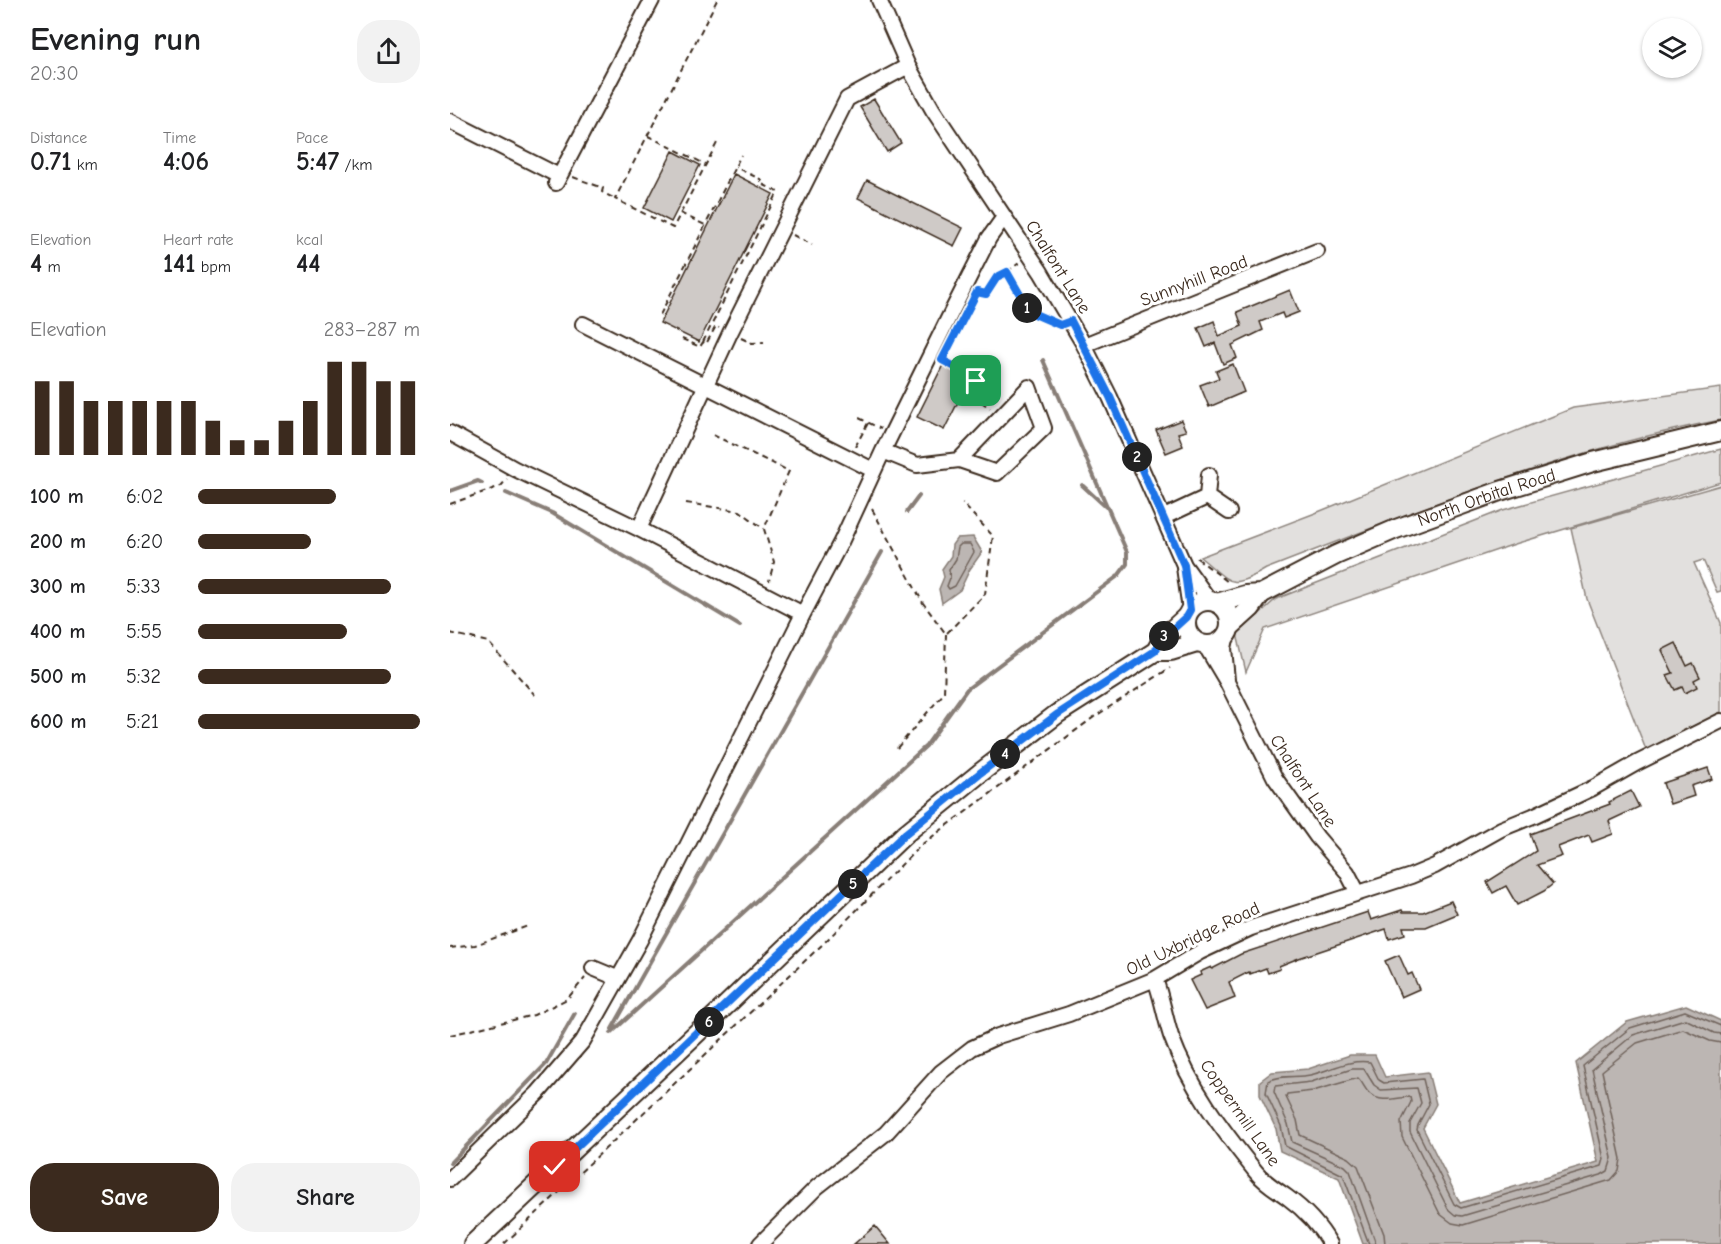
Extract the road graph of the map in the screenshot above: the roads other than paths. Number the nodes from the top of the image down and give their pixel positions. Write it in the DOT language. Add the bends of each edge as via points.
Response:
graph roads {
  1 [pos="652,0"];
  2 [pos="879,0"];
  3 [pos="908,66"];
  4 [pos="450,121"];
  5 [pos="1004,217"];
  6 [pos="1317,250"];
  7 [pos="583,324"];
  8 [pos="1084,345"];
  9 [pos="705,386"];
  10 [pos="1721,431"];
  11 [pos="450,433"];
  12 [pos="883,451"];
  13 [pos="959,460"];
  14 [pos="873,470"];
  15 [pos="1209,475"];
  16 [pos="1207,497"];
  17 [pos="1229,512"];
  18 [pos="1164,517"];
  19 [pos="639,529"];
  20 [pos="1184,565"];
  21 [pos="1261,594"];
  22 [pos="1214,602"];
  23 [pos="1188,613"];
  24 [pos="803,615"];
  25 [pos="1228,630"];
  26 [pos="1201,644"];
  27 [pos="1155,651"];
  28 [pos="1227,682"];
  29 [pos="1721,721"];
  30 [pos="1358,893"];
  31 [pos="593,968"];
  32 [pos="617,978"];
  33 [pos="1155,980"];
  34 [pos="450,1179"];
  35 [pos="473,1244"];
  36 [pos="760,1244"];
  37 [pos="1330,1244"];
  1 -- 4 [label="street" via="558,177"];
  2 -- 3 [label="street, Chalfont Lane"];
  3 -- 5 [label="street, Chalfont Lane"];
  3 -- 9 [label="street" via="847,99"];
  5 -- 8 [label="street, Chalfont Lane"];
  5 -- 12 [label="street" via="989,238"];
  6 -- 8 [label="street, Sunnyhill Road"];
  7 -- 9 [label="street"];
  8 -- 18 [label="street, Chalfont Lane"];
  9 -- 14 [label="street"];
  9 -- 19 [label="street"];
  10 -- 21 [label="main road, North Orbital Road" via="1558,471 1449,508 1336,555"];
  11 -- 19 [label="street"];
  12 -- 13 [label="street" via="917,465"];
  12 -- 14 [label="street"];
  13 -- 13 [label="street" via="1001,416 1029,387 1044,428 997,473"];
  14 -- 24 [label="street"];
  15 -- 16 [label="street"];
  16 -- 17 [label="street"];
  16 -- 18 [label="street"];
  18 -- 20 [label="street, Chalfont Lane"];
  19 -- 24 [label="street"];
  20 -- 22 [label="street, Chalfont Lane"];
  20 -- 23 [label="street, Chalfont Lane"];
  21 -- 22 [label="main road, North Orbital Road"];
  21 -- 25 [label="main road, North Orbital Road"];
  22 -- 23 [label="main road" via="1195,604"];
  22 -- 25 [label="main road" via="1228,614"];
  23 -- 26 [label="main road" via="1187,632"];
  23 -- 27 [label="main road"];
  24 -- 32 [label="street" via="640,940"];
  25 -- 26 [label="main road" via="1222,640 1212,645"];
  25 -- 28 [label="street, Chalfont Lane" via="1224,648"];
  26 -- 27 [label="main road"];
  26 -- 28 [label="street, Chalfont Lane"];
  27 -- 35 [label="main road" via="1058,714 906,833"];
  28 -- 30 [label="street, Chalfont Lane" via="1275,778 1347,872"];
  29 -- 30 [label="street, Old Uxbridge Road" via="1593,788 1486,836 1435,867"];
  30 -- 33 [label="street, Old Uxbridge Road" via="1251,928 1200,952"];
  31 -- 32 [label="street"];
  32 -- 34 [label="street" via="569,1059"];
  33 -- 36 [label="street, Old Uxbridge Road" via="1069,1014 998,1036 958,1058 886,1133 817,1187"];
  33 -- 37 [label="street, Coppermill Lane" via="1172,1038 1195,1086 1257,1173 1302,1209"];
}
